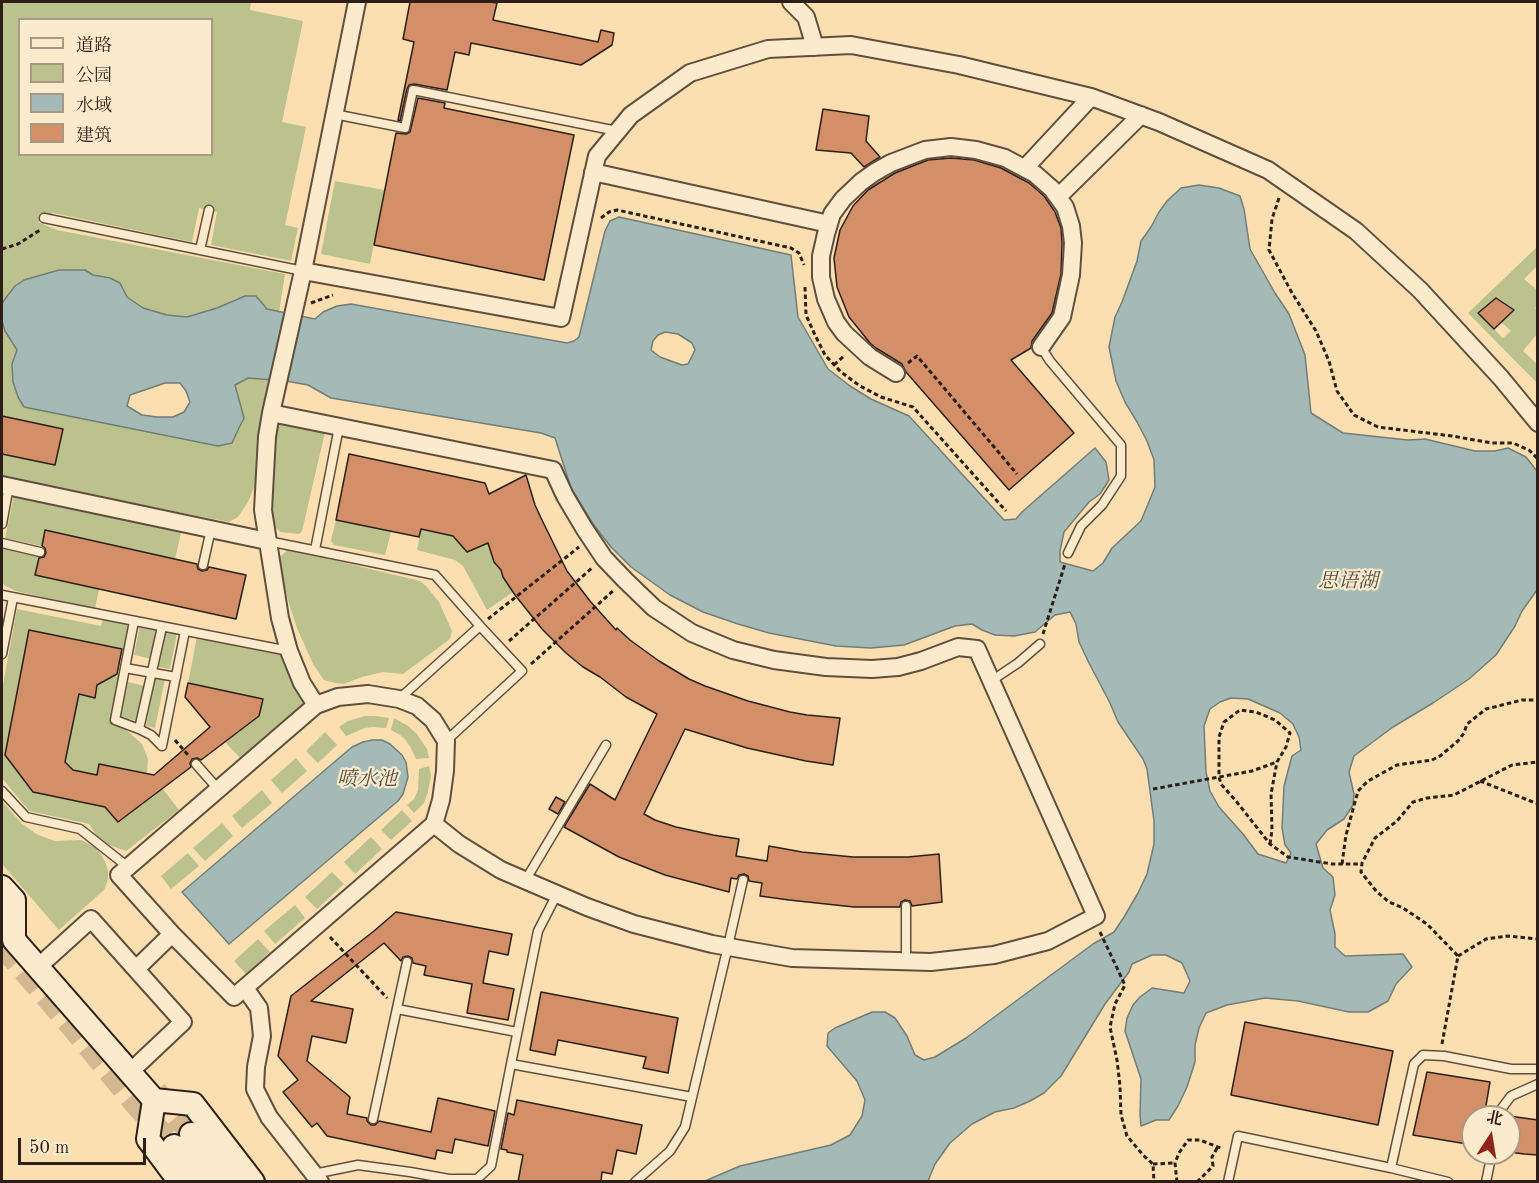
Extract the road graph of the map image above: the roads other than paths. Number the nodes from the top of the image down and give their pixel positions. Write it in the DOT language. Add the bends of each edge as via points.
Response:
graph roads {
  1 [pos="357,2"];
  2 [pos="791,2"];
  3 [pos="815,47"];
  4 [pos="1091,97"];
  5 [pos="334,114"];
  6 [pos="1141,115"];
  7 [pos="618,131"];
  8 [pos="1024,168"];
  9 [pos="593,172"];
  10 [pos="1058,197"];
  11 [pos="209,210"];
  12 [pos="44,218"];
  13 [pos="829,224"];
  14 [pos="200,250"];
  15 [pos="303,271"];
  16 [pos="1041,348"];
  17 [pos="897,373"];
  18 [pos="271,413"];
  19 [pos="1538,423"];
  20 [pos="339,427"];
  21 [pos="5,486"];
  22 [pos="2,524"];
  23 [pos="211,529"];
  24 [pos="267,541"];
  25 [pos="2,543"];
  26 [pos="315,550"];
  27 [pos="40,552"];
  28 [pos="1068,553"];
  29 [pos="203,566"];
  30 [pos="2,595"];
  31 [pos="14,598"];
  32 [pos="134,621"];
  33 [pos="480,626"];
  34 [pos="162,627"];
  35 [pos="185,631"];
  36 [pos="1040,644"];
  37 [pos="290,651"];
  38 [pos="2,654"];
  39 [pos="125,668"];
  40 [pos="152,673"];
  41 [pos="176,678"];
  42 [pos="991,681"];
  43 [pos="399,699"];
  44 [pos="316,705"];
  45 [pos="139,729"];
  46 [pos="446,741"];
  47 [pos="606,744"];
  48 [pos="196,764"];
  49 [pos="218,789"];
  50 [pos="2,791"];
  51 [pos="434,824"];
  52 [pos="128,867"];
  53 [pos="742,880"];
  54 [pos="525,881"];
  55 [pos="2,887"];
  56 [pos="557,894"];
  57 [pos="906,906"];
  58 [pos="172,934"];
  59 [pos="8,939"];
  60 [pos="728,946"];
  61 [pos="906,961"];
  62 [pos="407,962"];
  63 [pos="38,967"];
  64 [pos="136,969"];
  65 [pos="245,988"];
  66 [pos="397,1009"];
  67 [pos="517,1032"];
  68 [pos="511,1064"];
  69 [pos="1538,1069"];
  70 [pos="130,1072"];
  71 [pos="1538,1084"];
  72 [pos="693,1097"];
  73 [pos="154,1100"];
  74 [pos="1504,1105"];
  75 [pos="373,1119"];
  76 [pos="1490,1165"];
  77 [pos="1391,1168"];
  78 [pos="317,1178"];
  79 [pos="180,1182"];
  80 [pos="204,1182"];
  81 [pos="229,1182"];
  82 [pos="253,1182"];
  83 [pos="635,1182"];
  84 [pos="1228,1182"];
  85 [pos="1448,1182"];
  86 [pos="1486,1182"];
  1 -- 5 [label="street"];
  2 -- 3 [label="street" via="806,17"];
  3 -- 4 [label="street" via="851,45 958,65"];
  3 -- 7 [label="street" via="768,49 690,73 631,115"];
  4 -- 6 [label="street"];
  4 -- 8 [label="street"];
  5 -- 7 [label="lane" via="405,128 413,90"];
  5 -- 15 [label="street"];
  6 -- 10 [label="street"];
  6 -- 19 [label="street" via="1268,170 1356,231 1420,290"];
  7 -- 9 [label="street" via="597,156"];
  8 -- 10 [label="street"];
  8 -- 13 [label="street" via="976,150 925,150 891,163 861,182 838,205"];
  9 -- 13 [label="street"];
  9 -- 15 [label="street" via="561,318"];
  10 -- 16 [label="street" via="1071,226 1073,259 1062,317"];
  11 -- 14 [label="lane"];
  12 -- 14 [label="lane"];
  13 -- 17 [label="street" via="821,277 831,312 856,345"];
  14 -- 15 [label="lane"];
  15 -- 18 [label="street"];
  16 -- 28 [label="lane" via="1121,444 1121,476 1102,506 1081,526"];
  18 -- 20 [label="street"];
  18 -- 24 [label="street" via="262,510"];
  20 -- 26 [label="lane"];
  20 -- 42 [label="street" via="554,470 591,538 625,580 654,608 692,633 733,650 774,660 872,669 898,667 958,647 977,649"];
  21 -- 22 [label="lane"];
  21 -- 23 [label="street"];
  23 -- 24 [label="street"];
  23 -- 29 [label="lane"];
  24 -- 26 [label="lane"];
  24 -- 37 [label="street" via="280,618"];
  25 -- 27 [label="lane"];
  26 -- 33 [label="lane" via="435,575"];
  30 -- 31 [label="lane"];
  31 -- 32 [label="lane"];
  31 -- 38 [label="lane"];
  32 -- 34 [label="lane"];
  32 -- 39 [label="lane"];
  33 -- 43 [label="lane"];
  33 -- 46 [label="lane" via="522,671"];
  34 -- 35 [label="lane"];
  34 -- 40 [label="lane"];
  35 -- 37 [label="lane"];
  35 -- 41 [label="lane"];
  36 -- 42 [label="lane"];
  37 -- 44 [label="street" via="302,683"];
  39 -- 40 [label="lane"];
  39 -- 45 [label="lane" via="116,720"];
  40 -- 41 [label="lane"];
  40 -- 45 [label="lane"];
  41 -- 45 [label="lane" via="162,746"];
  42 -- 61 [label="street" via="1096,915 1048,941 994,955"];
  43 -- 44 [label="street" via="368,694 338,697"];
  43 -- 46 [label="street" via="417,706 433,720"];
  44 -- 49 [label="street"];
  46 -- 51 [label="street" via="441,800"];
  47 -- 54 [label="lane"];
  48 -- 49 [label="lane"];
  49 -- 52 [label="street"];
  50 -- 52 [label="lane" via="26,817 80,829"];
  51 -- 54 [label="street" via="501,870"];
  51 -- 65 [label="street"];
  52 -- 58 [label="street" via="119,875"];
  53 -- 60 [label="lane"];
  54 -- 56 [label="street"];
  55 -- 59 [label="main road" via="14,900"];
  56 -- 60 [label="street" via="634,924"];
  56 -- 67 [label="lane" via="538,931"];
  57 -- 61 [label="lane"];
  58 -- 64 [label="street"];
  58 -- 65 [label="street" via="234,998"];
  59 -- 63 [label="main road"];
  60 -- 61 [label="street" via="792,958"];
  60 -- 72 [label="lane"];
  62 -- 66 [label="lane"];
  63 -- 64 [label="street" via="91,919"];
  63 -- 70 [label="main road"];
  64 -- 70 [label="street" via="183,1022"];
  65 -- 78 [label="street" via="260,1008 262,1036 255,1089 268,1117"];
  66 -- 67 [label="lane"];
  66 -- 75 [label="lane"];
  67 -- 68 [label="lane"];
  68 -- 72 [label="lane"];
  68 -- 78 [label="lane" via="491,1166 477,1179 449,1179 358,1165"];
  69 -- 77 [label="lane" via="1511,1069 1423,1055 1414,1064"];
  70 -- 73 [label="main road"];
  71 -- 74 [label="lane" via="1511,1096"];
  72 -- 83 [label="lane" via="685,1127 670,1151"];
  73 -- 79 [label="main road" via="148,1139"];
  73 -- 82 [label="main road" via="193,1104"];
  76 -- 86 [label="lane"];
  77 -- 84 [label="lane" via="1238,1136"];
  77 -- 85 [label="lane"];
  80 -- 81 [label="main road" via="183,1140"];
}
